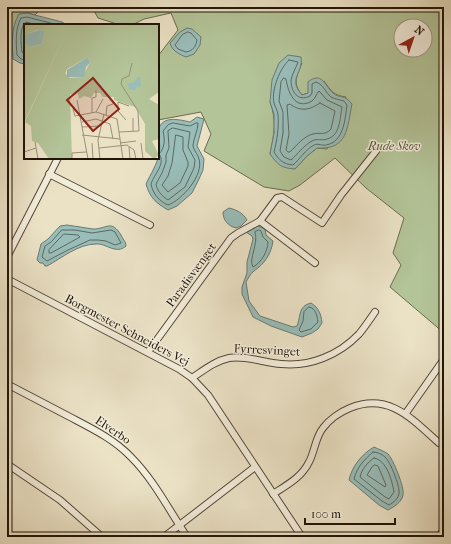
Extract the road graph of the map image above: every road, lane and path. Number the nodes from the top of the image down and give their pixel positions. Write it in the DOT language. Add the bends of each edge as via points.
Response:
graph roads {
  1 [pos="376,151"];
  2 [pos="57,159"];
  3 [pos="49,174"];
  4 [pos="260,220"];
  5 [pos="150,225"];
  6 [pos="7,257"];
  7 [pos="314,263"];
  8 [pos="7,279"];
  9 [pos="375,312"];
  10 [pos="148,352"];
  11 [pos="444,359"];
  12 [pos="192,378"];
  13 [pos="7,384"];
  14 [pos="406,414"];
  15 [pos="439,443"];
  16 [pos="7,464"];
  17 [pos="255,466"];
  18 [pos="273,494"];
  19 [pos="179,525"];
  20 [pos="444,530"];
  21 [pos="102,537"];
  22 [pos="164,537"];
  23 [pos="187,537"];
  24 [pos="302,537"];
  25 [pos="438,537"];
  1 -- 4 [label="street, Paradisvænget" via="322,223 282,197 277,198"];
  2 -- 3 [label="street"];
  3 -- 5 [label="street"];
  3 -- 6 [label="street"];
  4 -- 7 [label="street"];
  4 -- 10 [label="street, Paradisvænget" via="231,238"];
  8 -- 10 [label="street, Borgmester Schneiders Vej"];
  9 -- 12 [label="street, Fyrresvinget" via="348,344 318,360 282,364 231,358 214,363"];
  10 -- 12 [label="street, Borgmester Schneiders Vej"];
  11 -- 14 [label="street"];
  12 -- 17 [label="street, Borgmester Schneiders Vej" via="208,395"];
  13 -- 19 [label="street, Elverbo" via="96,430 117,444 143,470"];
  14 -- 15 [label="street"];
  14 -- 18 [label="street" via="395,408 371,403 344,410 323,428 304,471"];
  16 -- 21 [label="street" via="60,500"];
  17 -- 18 [label="street, Borgmester Schneiders Vej"];
  17 -- 19 [label="street"];
  18 -- 24 [label="street, Borgmester Schneiders Vej"];
  19 -- 22 [label="street"];
  19 -- 23 [label="street, Elverbo"];
  20 -- 25 [label="street"];
}
